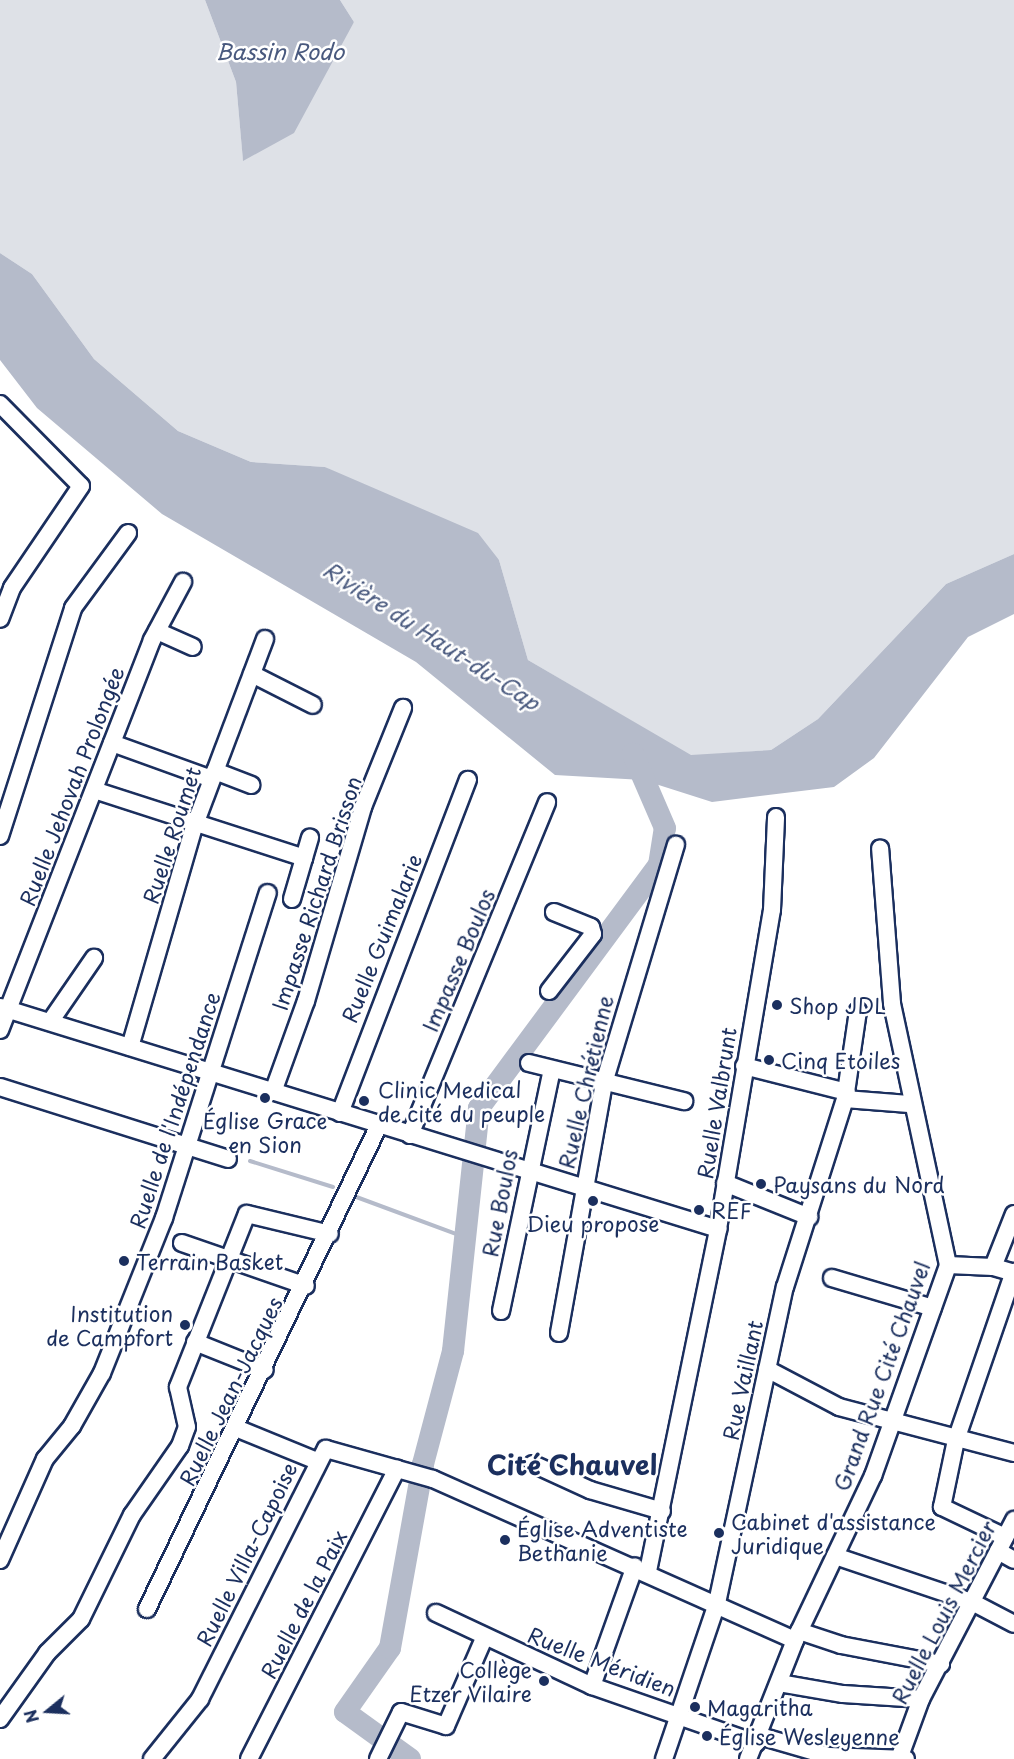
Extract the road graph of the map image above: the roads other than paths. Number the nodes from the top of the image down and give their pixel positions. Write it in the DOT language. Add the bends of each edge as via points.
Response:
graph roads {
  1 [pos="1,407"];
  2 [pos="128,533"];
  3 [pos="183,582"];
  4 [pos="0,619"];
  5 [pos="157,631"];
  6 [pos="264,639"];
  7 [pos="193,647"];
  8 [pos="252,674"];
  9 [pos="314,705"];
  10 [pos="403,708"];
  11 [pos="112,743"];
  12 [pos="214,775"];
  13 [pos="468,780"];
  14 [pos="251,785"];
  15 [pos="94,790"];
  16 [pos="547,802"];
  17 [pos="776,817"];
  18 [pos="194,827"];
  19 [pos="0,837"];
  20 [pos="310,838"];
  21 [pos="676,845"];
  22 [pos="880,848"];
  23 [pos="304,858"];
  24 [pos="268,892"];
  25 [pos="292,899"];
  26 [pos="554,912"];
  27 [pos="94,958"];
  28 [pos="549,991"];
  29 [pos="4,1008"];
  30 [pos="858,1011"];
  31 [pos="50,1022"];
  32 [pos="0,1030"];
  33 [pos="130,1047"];
  34 [pos="529,1063"];
  35 [pos="744,1066"];
  36 [pos="552,1070"];
  37 [pos="209,1072"];
  38 [pos="604,1083"];
  39 [pos="0,1087"];
  40 [pos="273,1092"];
  41 [pos="846,1096"];
  42 [pos="684,1101"];
  43 [pos="909,1104"];
  44 [pos="340,1113"];
  45 [pos="379,1125"];
  46 [pos="410,1135"];
  47 [pos="188,1150"];
  48 [pos="228,1159"];
  49 [pos="528,1171"];
  50 [pos="725,1183"];
  51 [pos="584,1190"];
  52 [pos="1014,1214"];
  53 [pos="809,1217"];
  54 [pos="718,1229"];
  55 [pos="330,1234"];
  56 [pos="182,1243"];
  57 [pos="229,1258"];
  58 [pos="948,1265"];
  59 [pos="993,1267"];
  60 [pos="1013,1272"];
  61 [pos="832,1278"];
  62 [pos="306,1286"];
  63 [pos="933,1308"];
  64 [pos="501,1311"];
  65 [pos="559,1333"];
  66 [pos="195,1342"];
  67 [pos="767,1369"];
  68 [pos="264,1370"];
  69 [pos="891,1425"];
  70 [pos="236,1428"];
  71 [pos="956,1440"];
  72 [pos="1014,1453"];
  73 [pos="317,1461"];
  74 [pos="533,1464"];
  75 [pos="397,1469"];
  76 [pos="662,1511"];
  77 [pos="1014,1520"];
  78 [pos="1002,1544"];
  79 [pos="834,1556"];
  80 [pos="0,1560"];
  81 [pos="1014,1560"];
  82 [pos="642,1569"];
  83 [pos="972,1602"];
  84 [pos="717,1604"];
  85 [pos="147,1609"];
  86 [pos="436,1613"];
  87 [pos="1014,1624"];
  88 [pos="797,1635"];
  89 [pos="484,1638"];
  90 [pos="941,1664"];
  91 [pos="779,1683"];
  92 [pos="592,1686"];
  93 [pos="921,1699"];
  94 [pos="680,1715"];
  95 [pos="0,1719"];
  96 [pos="758,1740"];
  97 [pos="379,1754"];
  98 [pos="152,1759"];
  99 [pos="249,1759"];
  100 [pos="664,1759"];
  101 [pos="748,1759"];
  102 [pos="901,1759"];
  1 -- 4 [label="street" via="75,477 81,492 12,588"];
  2 -- 19 [label="street" via="73,608"];
  3 -- 5 [label="street, Ruelle Jehovah Prolongée"];
  5 -- 7 [label="street"];
  5 -- 11 [label="street, Ruelle Jehovah Prolongée"];
  6 -- 8 [label="street, Ruelle Roumet"];
  8 -- 9 [label="street"];
  8 -- 12 [label="street, Ruelle Roumet"];
  10 -- 40 [label="street, Impasse Richard Brisson" via="363,807 306,1000"];
  11 -- 12 [label="street"];
  11 -- 15 [label="street, Ruelle Jehovah Prolongée"];
  12 -- 14 [label="street"];
  12 -- 18 [label="street, Ruelle Roumet"];
  13 -- 44 [label="street, Ruelle Guimalarie"];
  15 -- 18 [label="street"];
  15 -- 29 [label="street, Ruelle Jehovah Prolongée"];
  16 -- 46 [label="street, Impasse Boulos"];
  17 -- 35 [label="street, Ruelle Valbrunt" via="772,910"];
  18 -- 23 [label="street"];
  18 -- 33 [label="street, Ruelle Roumet"];
  20 -- 23 [label="street"];
  21 -- 38 [label="street, Ruelle Chrétienne"];
  22 -- 43 [label="street, Grand Rue Cité Chauvel" via="892,1003"];
  23 -- 25 [label="street"];
  24 -- 37 [label="street, Ruelle de l'Indépendance"];
  26 -- 28 [label="street" via="591,927 593,934"];
  27 -- 31 [label="street"];
  29 -- 31 [label="street"];
  29 -- 32 [label="street, Ruelle Jehovah Prolongée"];
  30 -- 41 [label="street, Rue Vaillant"];
  31 -- 33 [label="street"];
  33 -- 37 [label="street"];
  34 -- 36 [label="street"];
  35 -- 41 [label="street"];
  35 -- 50 [label="street, Ruelle Valbrunt"];
  36 -- 38 [label="street"];
  36 -- 49 [label="street, Rue Boulos"];
  37 -- 40 [label="street"];
  37 -- 47 [label="street, Ruelle de l'Indépendance"];
  38 -- 42 [label="street"];
  38 -- 51 [label="street, Ruelle Chrétienne"];
  39 -- 47 [label="street"];
  40 -- 44 [label="street"];
  41 -- 43 [label="street"];
  41 -- 53 [label="street, Rue Vaillant"];
  43 -- 58 [label="street, Grand Rue Cité Chauvel"];
  44 -- 45 [label="street"];
  45 -- 46 [label="street"];
  45 -- 55 [label="street, Ruelle Jean-Jacques"];
  46 -- 49 [label="street"];
  47 -- 48 [label="street"];
  47 -- 80 [label="street, Ruelle de l'Indépendance" via="102,1372 72,1426 45,1459"];
  49 -- 51 [label="street"];
  49 -- 64 [label="street, Rue Boulos"];
  50 -- 53 [label="street"];
  50 -- 54 [label="street, Ruelle Valbrunt"];
  51 -- 54 [label="street"];
  51 -- 65 [label="street, Ruelle Chrétienne"];
  52 -- 59 [label="street"];
  53 -- 67 [label="street, Rue Vaillant" via="785,1287"];
  54 -- 76 [label="street, Ruelle Valbrunt"];
  55 -- 57 [label="street" via="247,1214"];
  55 -- 62 [label="street, Ruelle Jean-Jacques"];
  56 -- 57 [label="street"];
  57 -- 62 [label="street"];
  57 -- 66 [label="street"];
  58 -- 59 [label="street"];
  58 -- 63 [label="street, Grand Rue Cité Chauvel"];
  59 -- 60 [label="street"];
  60 -- 71 [label="street"];
  61 -- 63 [label="street"];
  62 -- 68 [label="street, Ruelle Jean-Jacques"];
  63 -- 69 [label="street, Grand Rue Cité Chauvel"];
  66 -- 68 [label="street"];
  66 -- 95 [label="street" via="178,1387 187,1427 180,1446 132,1515 81,1619 47,1653"];
  67 -- 69 [label="street" via="818,1399"];
  67 -- 84 [label="street, Rue Vaillant"];
  68 -- 70 [label="street, Ruelle Jean-Jacques"];
  69 -- 71 [label="street"];
  69 -- 79 [label="street, Grand Rue Cité Chauvel"];
  70 -- 73 [label="street"];
  70 -- 85 [label="street, Ruelle Jean-Jacques"];
  71 -- 72 [label="street"];
  71 -- 78 [label="street" via="942,1507"];
  73 -- 75 [label="street, Ruelle Villa-Capoise" via="331,1449"];
  73 -- 98 [label="street, Ruelle Villa-Capoise" via="200,1699"];
  74 -- 76 [label="street" via="590,1490"];
  75 -- 82 [label="street, Ruelle Villa-Capoise" via="427,1477"];
  75 -- 99 [label="street, Ruelle de la Paix"];
  76 -- 82 [label="street, Ruelle Valbrunt"];
  77 -- 78 [label="street, Ruelle Louis Mercier"];
  78 -- 81 [label="street"];
  78 -- 83 [label="street, Ruelle Louis Mercier"];
  79 -- 83 [label="street"];
  79 -- 88 [label="street, Grand Rue Cité Chauvel"];
  82 -- 84 [label="street, Ruelle Villa-Capoise"];
  82 -- 92 [label="street, Ruelle Valbrunt"];
  83 -- 87 [label="street"];
  83 -- 90 [label="street, Ruelle Louis Mercier"];
  84 -- 88 [label="street, Ruelle Villa-Capoise"];
  84 -- 94 [label="street, Rue Vaillant"];
  86 -- 89 [label="street, Ruelle Méridien"];
  88 -- 90 [label="street, Ruelle Villa-Capoise"];
  88 -- 91 [label="street, Grand Rue Cité Chauvel"];
  89 -- 92 [label="street, Ruelle Méridien"];
  89 -- 97 [label="street" via="446,1726 406,1711 397,1714"];
  90 -- 93 [label="street, Ruelle Louis Mercier"];
  91 -- 93 [label="street" via="843,1694"];
  91 -- 96 [label="street, Grand Rue Cité Chauvel"];
  92 -- 94 [label="street, Ruelle Méridien"];
  93 -- 102 [label="street, Ruelle Louis Mercier"];
  94 -- 96 [label="street, Ruelle Méridien"];
  94 -- 100 [label="street, Rue Vaillant"];
  96 -- 101 [label="street, Grand Rue Cité Chauvel"];
  96 -- 102 [label="street, Ruelle Méridien" via="829,1756"];
}
